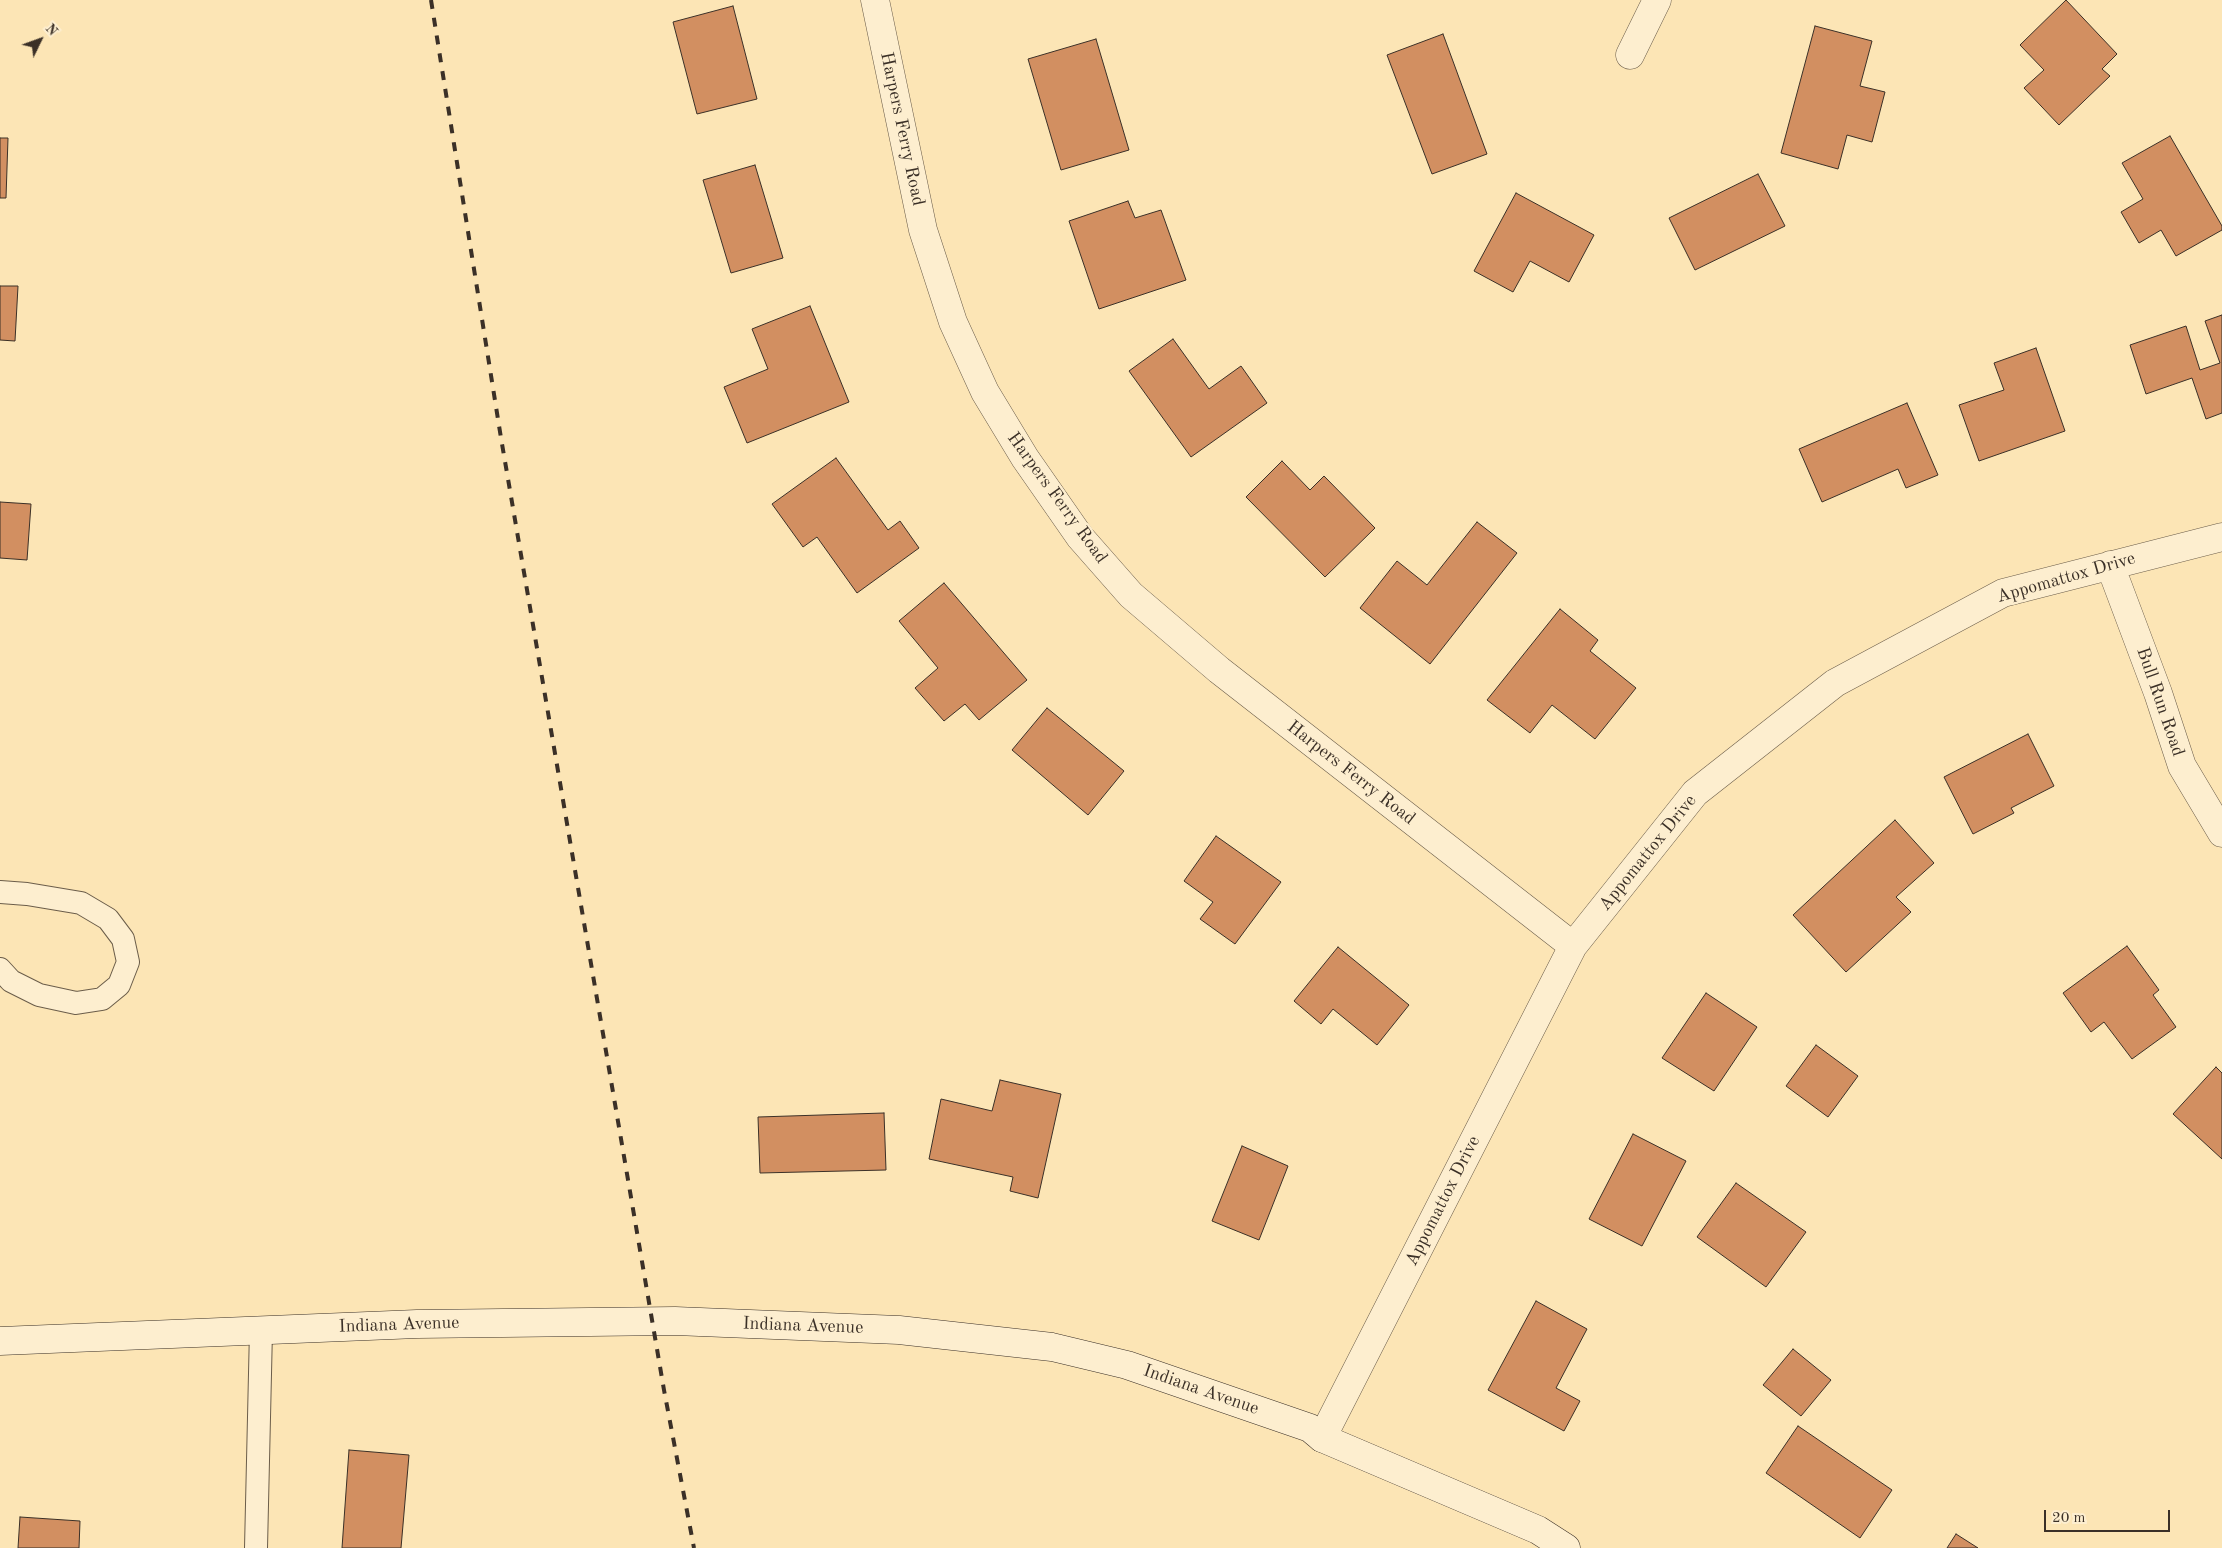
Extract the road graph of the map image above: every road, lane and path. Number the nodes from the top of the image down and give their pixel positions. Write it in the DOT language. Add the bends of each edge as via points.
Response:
graph roads {
  1 [pos="875,0"];
  2 [pos="1657,0"];
  3 [pos="1630,55"];
  4 [pos="2222,537"];
  5 [pos="2110,565"];
  6 [pos="2222,833"];
  7 [pos="0,892"];
  8 [pos="1573,946"];
  9 [pos="0,969"];
  10 [pos="261,1330"];
  11 [pos="0,1341"];
  12 [pos="1322,1438"];
  13 [pos="256,1548"];
  14 [pos="1566,1548"];
  1 -- 8 [label="street, Harpers Ferry Road" via="923,230 953,322 985,392 1025,458 1080,537 1131,596 1219,670"];
  2 -- 3 [label="street"];
  4 -- 5 [label="street, Appomattox Drive"];
  5 -- 6 [label="street, Bull Run Road" via="2182,766"];
  5 -- 8 [label="street, Appomattox Drive" via="2003,593 1835,684 1695,794"];
  7 -- 9 [label="lane" via="81,902 108,919 123,939 128,962 119,985 102,999 76,1003 39,995 11,981"];
  8 -- 12 [label="street, Appomattox Drive"];
  10 -- 11 [label="street, Indiana Avenue"];
  10 -- 12 [label="street, Indiana Avenue" via="417,1324 675,1321 899,1330 1052,1347 1128,1365 1310,1428"];
  10 -- 13 [label="lane"];
  12 -- 14 [label="street, Indiana Avenue" via="1538,1530"];
}
